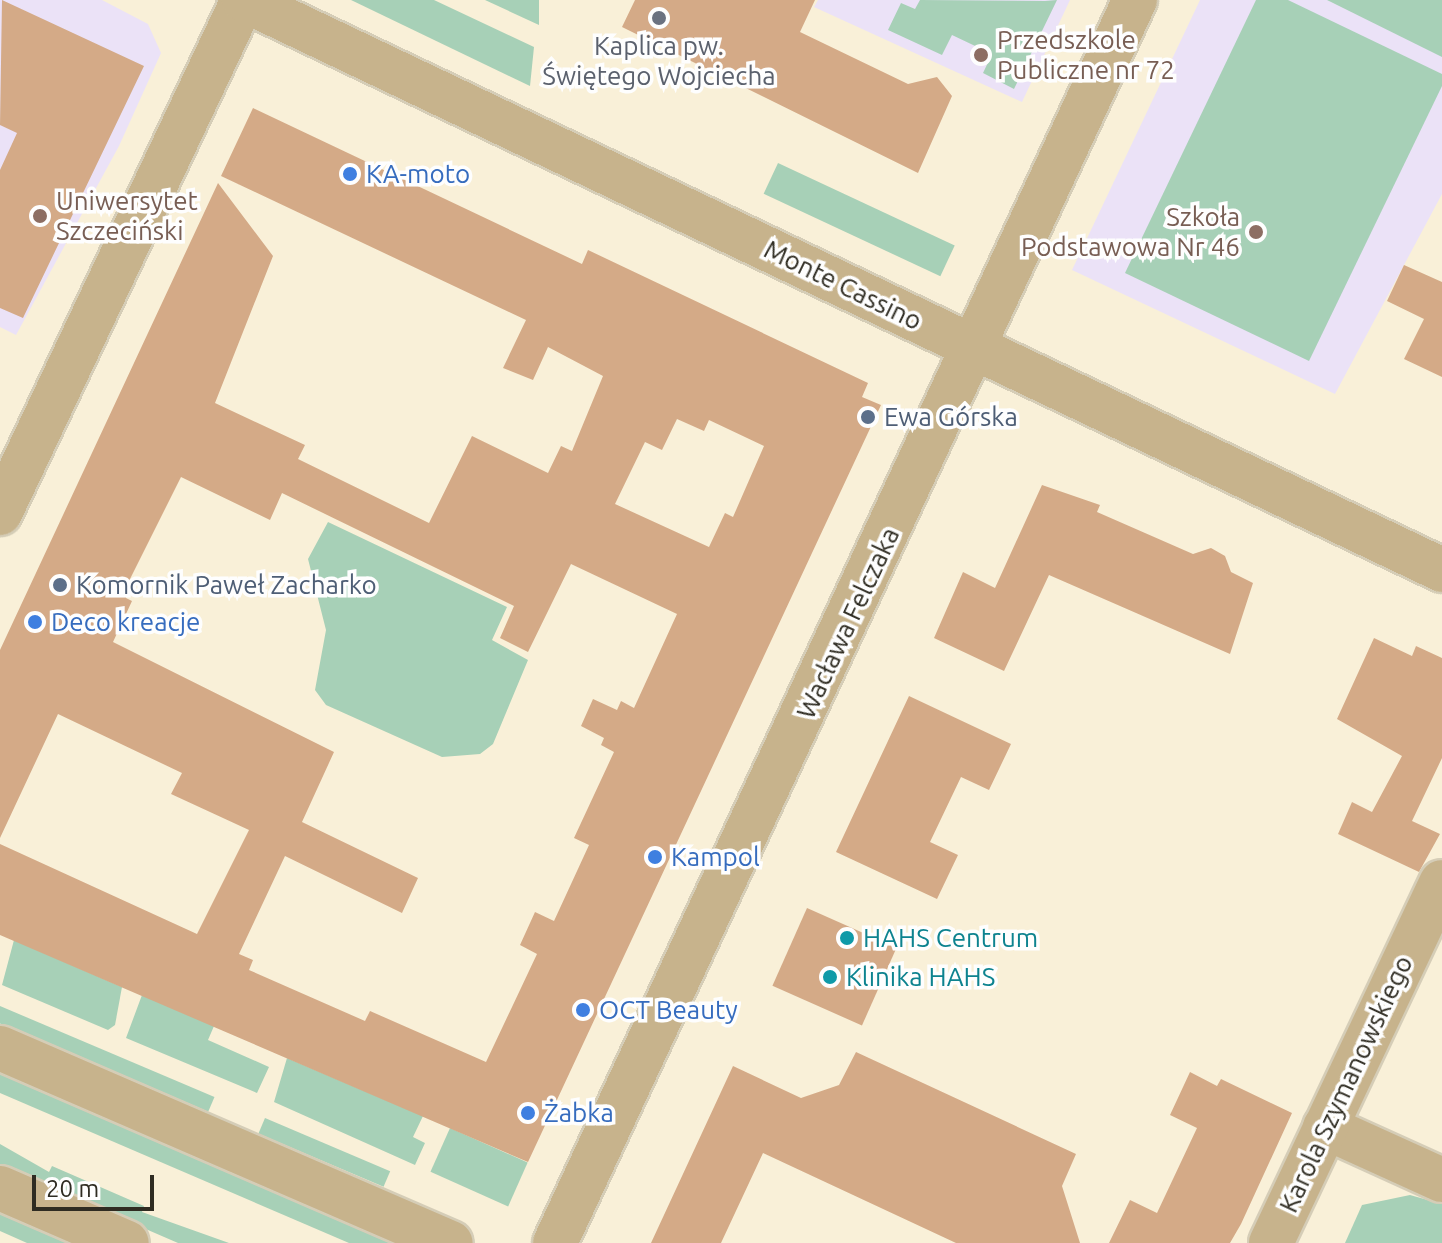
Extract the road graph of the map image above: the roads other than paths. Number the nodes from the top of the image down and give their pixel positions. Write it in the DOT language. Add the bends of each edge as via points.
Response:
graph roads {
  1 [pos="244,0"];
  2 [pos="1135,0"];
  3 [pos="972,348"];
  4 [pos="0,513"];
  5 [pos="1442,570"];
  6 [pos="1442,882"];
  7 [pos="0,1048"];
  8 [pos="1325,1127"];
  9 [pos="1442,1180"];
  10 [pos="0,1188"];
  11 [pos="127,1243"];
  12 [pos="451,1243"];
  13 [pos="555,1243"];
  14 [pos="1271,1243"];
  1 -- 3 [label="street, Monte Cassino"];
  1 -- 4 [label="street"];
  2 -- 3 [label="street, Wacława Felczaka"];
  3 -- 5 [label="street, Monte Cassino"];
  3 -- 13 [label="street, Wacława Felczaka" via="882,553"];
  6 -- 8 [label="street, Karola Szymanowskiego"];
  7 -- 12 [label="street"];
  8 -- 9 [label="street"];
  8 -- 14 [label="street, Karola Szymanowskiego"];
  10 -- 11 [label="street"];
}
